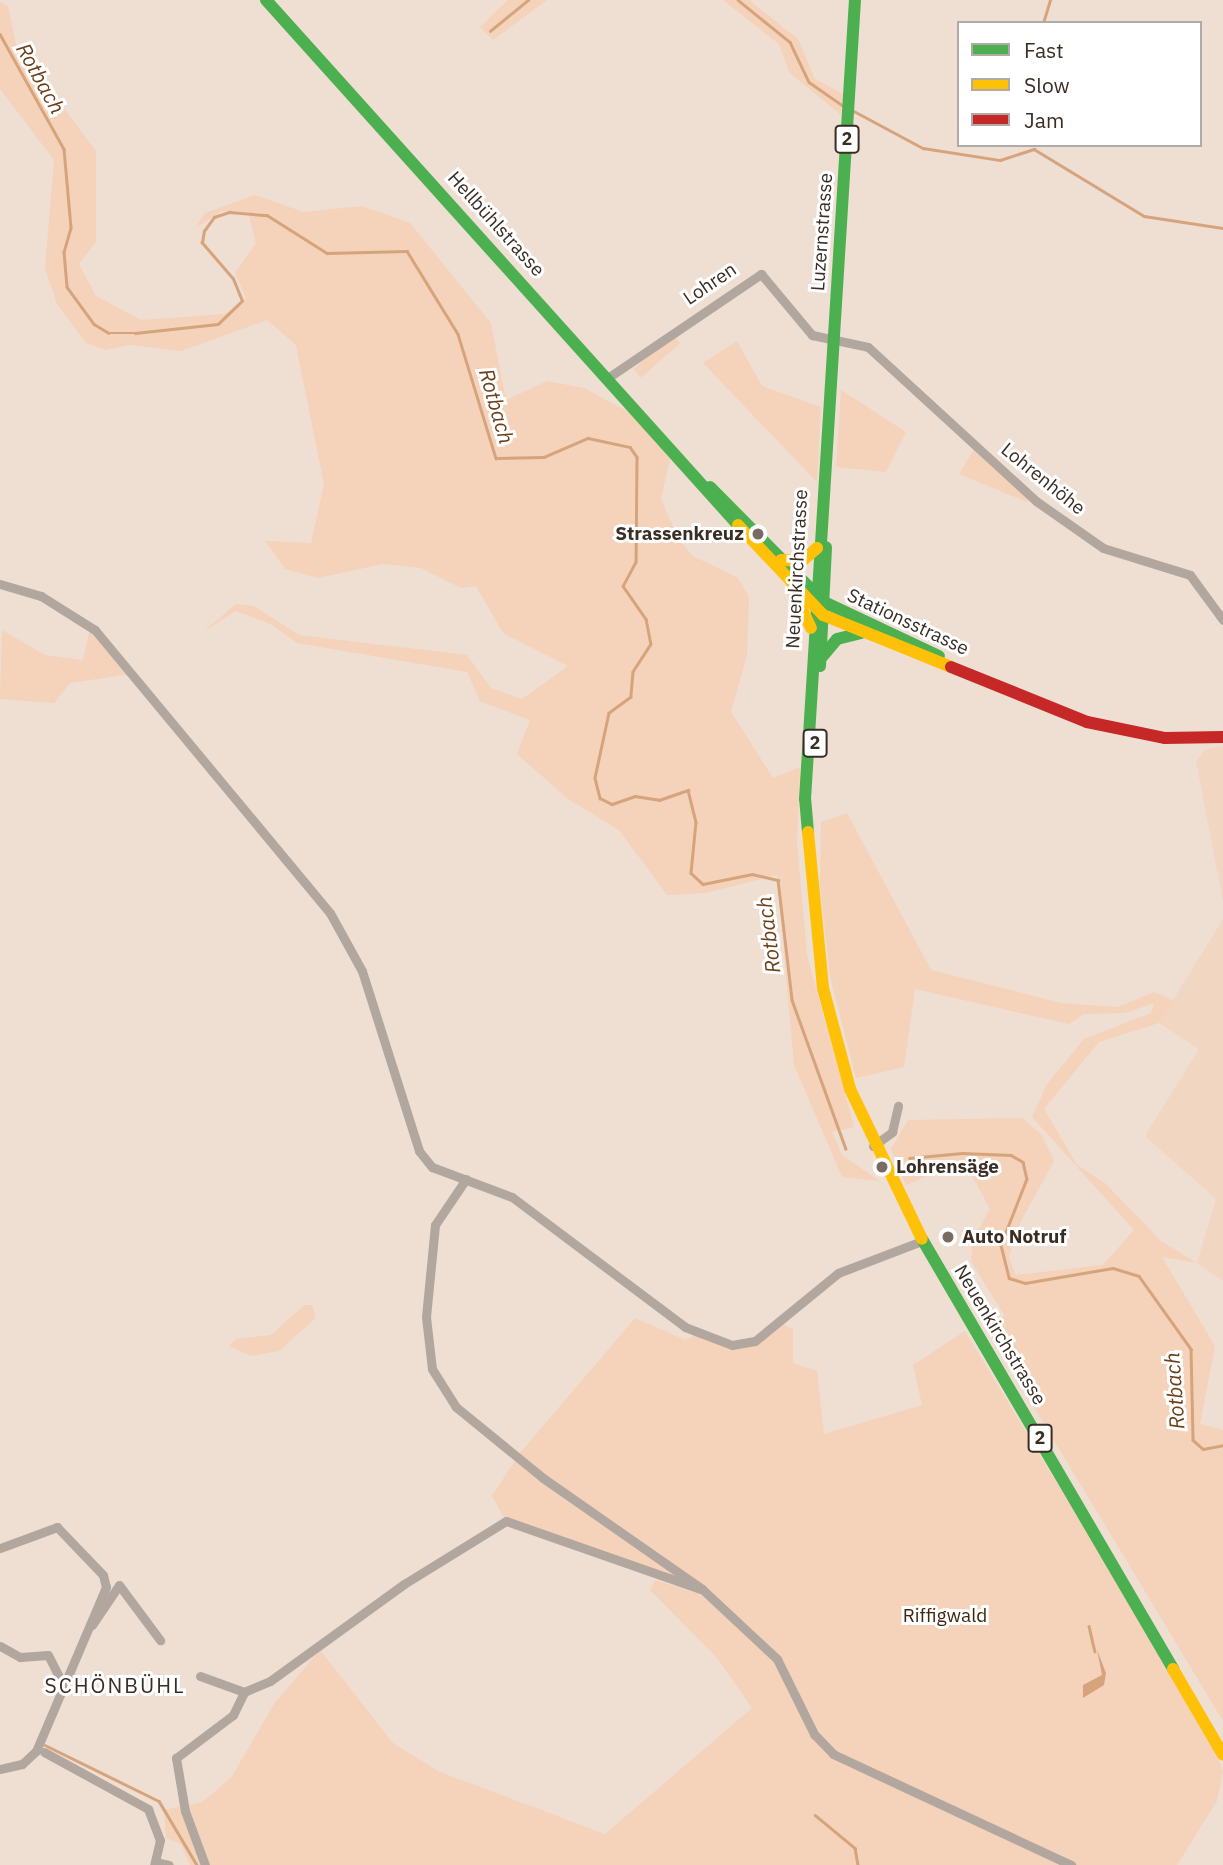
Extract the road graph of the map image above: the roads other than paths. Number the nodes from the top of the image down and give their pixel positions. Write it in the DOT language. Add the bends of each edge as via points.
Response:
graph roads {
  1 [pos="266,0"];
  2 [pos="855,0"];
  3 [pos="852,341"];
  4 [pos="610,377"];
  5 [pos="826,466"];
  6 [pos="696,476"];
  7 [pos="817,548"];
  8 [pos="781,559"];
  9 [pos="0,584"];
  10 [pos="792,588"];
  11 [pos="819,605"];
  12 [pos="1223,620"];
  13 [pos="812,632"];
  14 [pos="861,633"];
  15 [pos="821,662"];
  16 [pos="976,676"];
  17 [pos="1223,737"];
  18 [pos="807,825"];
  19 [pos="898,1106"];
  20 [pos="873,1146"];
  21 [pos="466,1179"];
  22 [pos="922,1241"];
  23 [pos="0,1548"];
  24 [pos="702,1590"];
  25 [pos="86,1630"];
  26 [pos="160,1640"];
  27 [pos="0,1646"];
  28 [pos="200,1676"];
  29 [pos="61,1680"];
  30 [pos="244,1692"];
  31 [pos="44,1752"];
  32 [pos="1223,1755"];
  33 [pos="0,1769"];
  34 [pos="155,1863"];
  35 [pos="169,1865"];
  36 [pos="205,1865"];
  37 [pos="1072,1865"];
  1 -- 4 [label="main road, Hellbühlstrasse"];
  2 -- 5 [label="main road, Luzernstrasse / 2"];
  3 -- 4 [label="street, Lohren" via="819,338 758,273"];
  3 -- 12 [label="street, Lohrenhöhe" via="868,347 1036,501 1102,548 1190,575"];
  4 -- 6 [label="main road, Hellbühlstrasse"];
  5 -- 7 [label="main road, Neuenkirchstrasse / 2"];
  5 -- 11 [label="main road, Neuenkirchstrasse / 2"];
  6 -- 8 [label="main road, Hellbühlstrasse"];
  6 -- 10 [label="main road, Hellbühlstrasse"];
  7 -- 8 [label="main road" via="802,561"];
  7 -- 11 [label="main road, Neuenkirchstrasse / 2"];
  8 -- 11 [label="main road, Hellbühlstrasse"];
  9 -- 21 [label="street" via="53,601 95,630 330,913 377,1010 419,1151 432,1167"];
  10 -- 11 [label="main road, Hellbühlstrasse"];
  10 -- 13 [label="main road"];
  11 -- 13 [label="main road, Neuenkirchstrasse / 2"];
  11 -- 14 [label="main road, Stationsstrasse"];
  11 -- 15 [label="main road, Neuenkirchstrasse / 2"];
  11 -- 16 [label="main road, Stationsstrasse"];
  13 -- 18 [label="main road, Neuenkirchstrasse / 2"];
  14 -- 15 [label="main road" via="834,640"];
  14 -- 16 [label="main road, Stationsstrasse"];
  15 -- 18 [label="main road, Neuenkirchstrasse / 2"];
  16 -- 17 [label="main road, Stationsstrasse" via="1115,730"];
  18 -- 20 [label="main road, Neuenkirchstrasse / 2" via="823,988"];
  19 -- 20 [label="street" via="892,1132"];
  20 -- 22 [label="main road, Neuenkirchstrasse / 2"];
  21 -- 22 [label="street" via="512,1197 685,1327 732,1345 755,1341 838,1273"];
  21 -- 24 [label="street" via="435,1225 425,1336 440,1387 543,1478 674,1564"];
  22 -- 32 [label="main road, Neuenkirchstrasse / 2"];
  23 -- 25 [label="street" via="48,1527 62,1530 105,1580"];
  24 -- 30 [label="street" via="506,1521 404,1584 270,1681"];
  24 -- 37 [label="street" via="777,1659 814,1734 833,1754"];
  25 -- 26 [label="street" via="119,1585"];
  25 -- 29 [label="street"];
  27 -- 29 [label="street" via="20,1657 48,1655"];
  28 -- 30 [label="street"];
  29 -- 33 [label="street" via="32,1757"];
  30 -- 36 [label="street" via="233,1715 176,1758 185,1811"];
  31 -- 34 [label="street" via="141,1801 157,1825"];
  34 -- 35 [label="street"];
}
